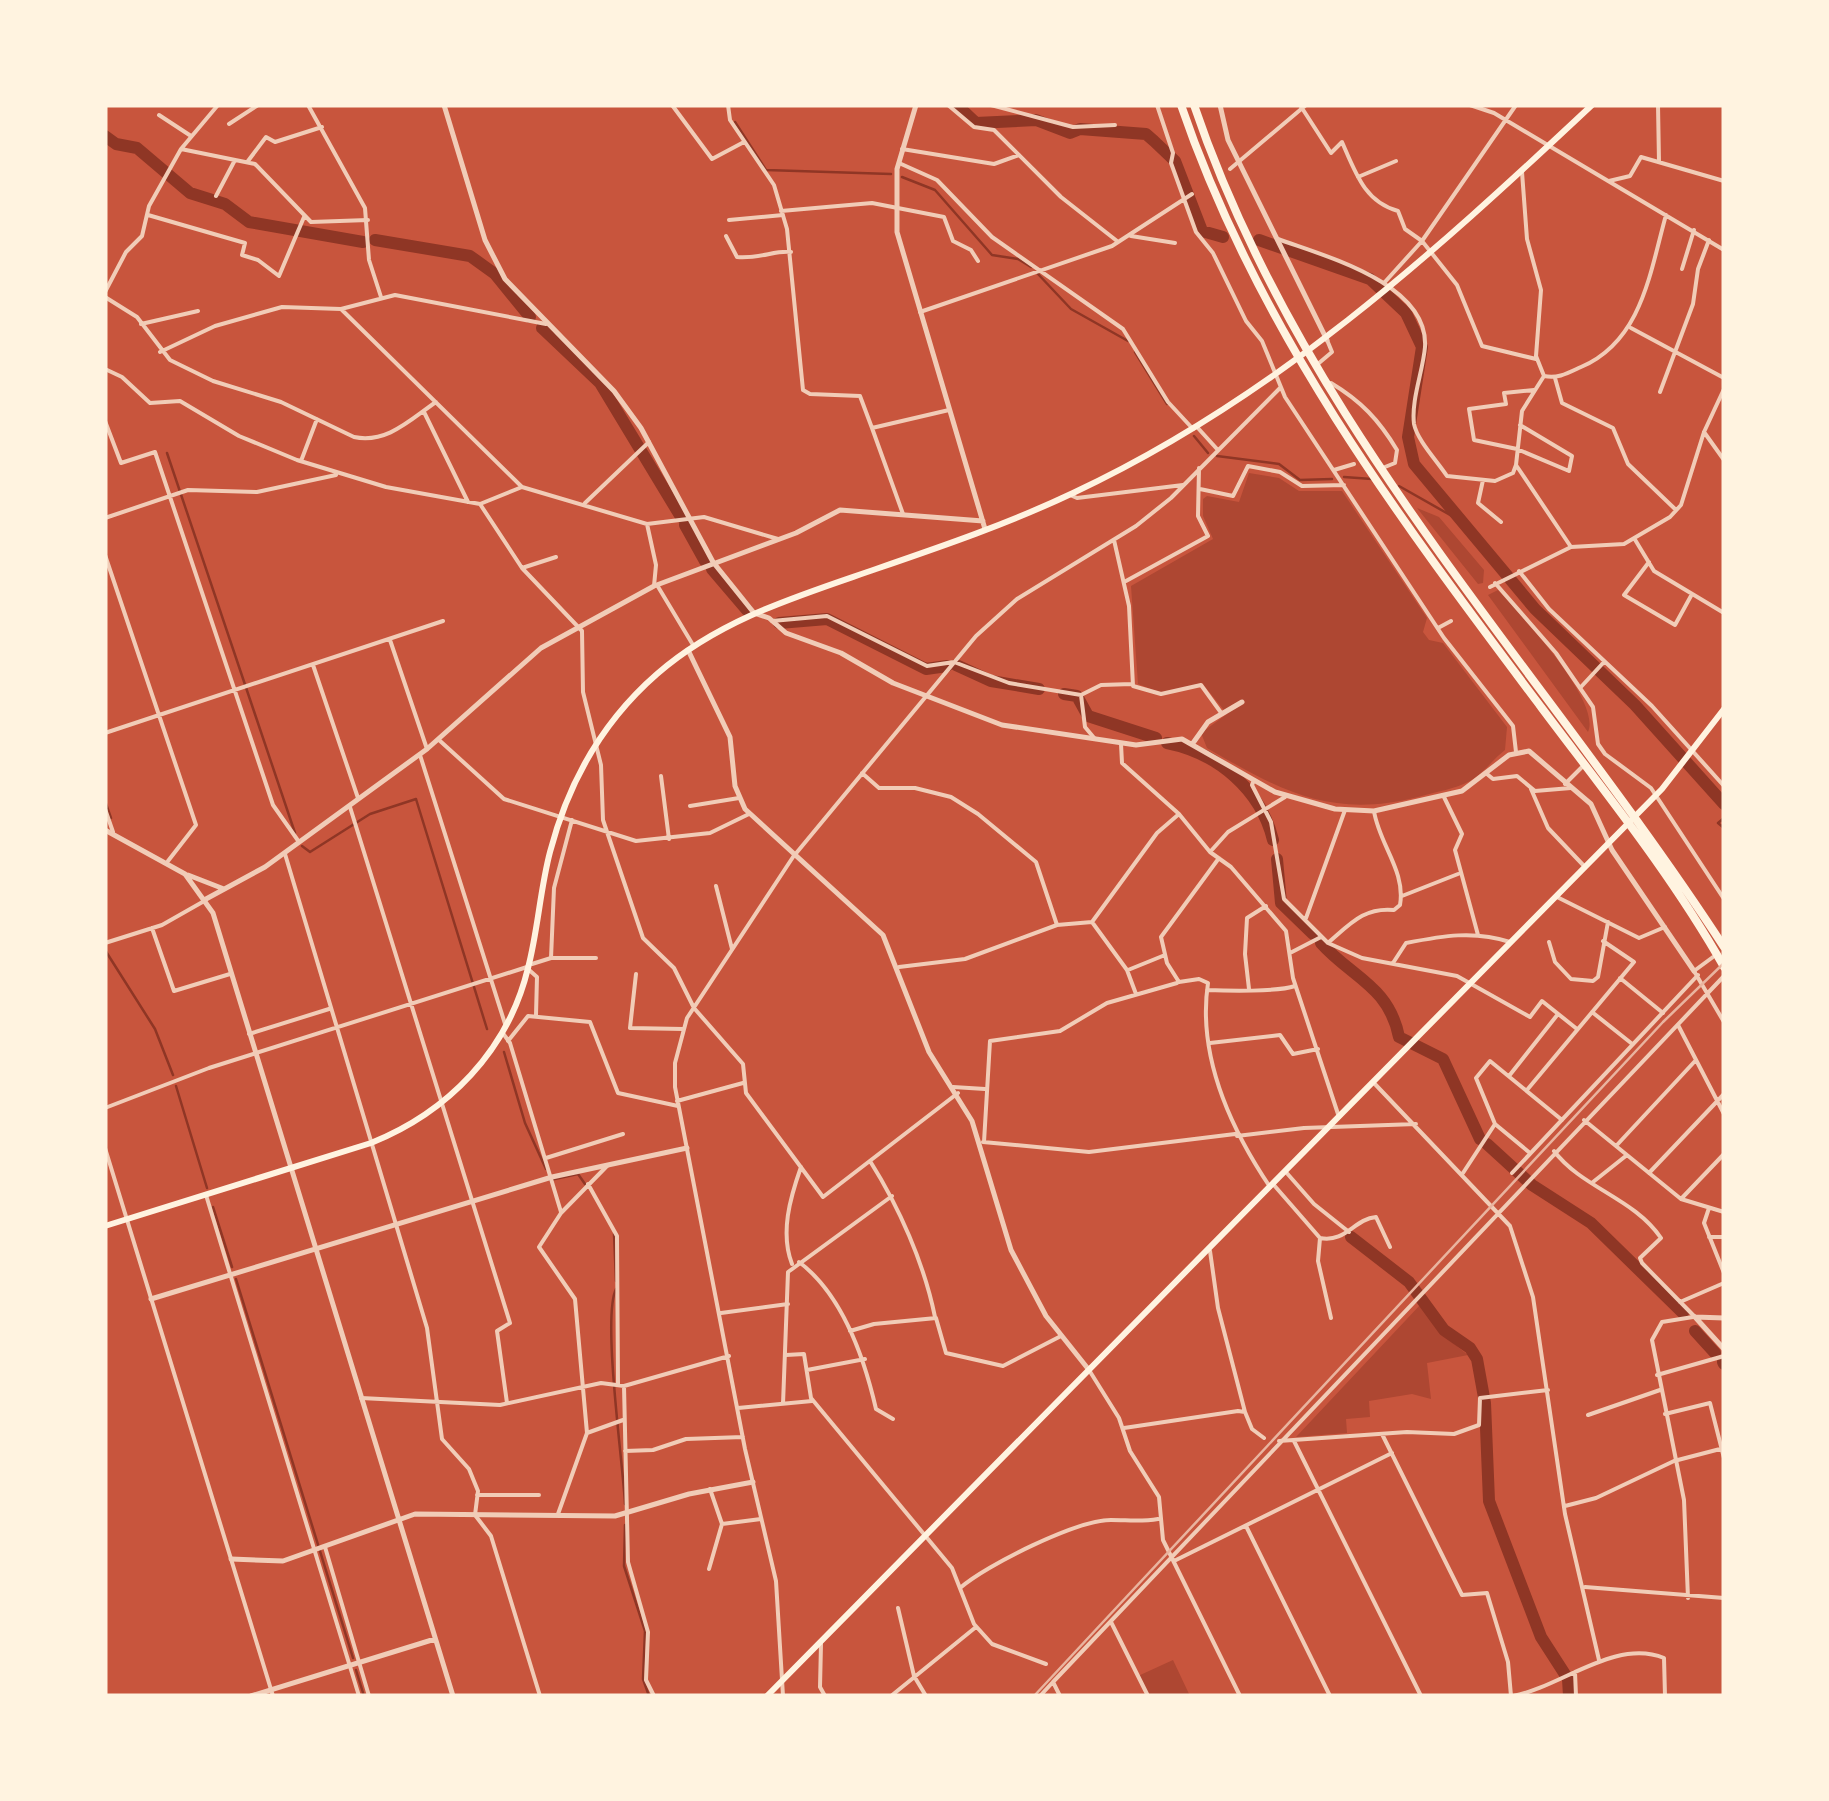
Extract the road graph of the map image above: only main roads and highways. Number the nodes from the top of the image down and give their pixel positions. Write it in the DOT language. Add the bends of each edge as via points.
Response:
graph roads {
  1 [pos="1181,105"];
  2 [pos="1194,105"];
  3 [pos="1592,105"];
  4 [pos="1724,710"];
  5 [pos="1724,947"];
  6 [pos="1724,967"];
  7 [pos="105,1226"];
  8 [pos="767,1696"];
  1 -- 6 [label="highway" via="1228,223 1358,466 1633,829"];
  2 -- 5 [label="highway" via="1238,218 1328,390 1401,503 1640,821"];
  3 -- 7 [label="main road" via="1392,288 1278,376 1195,428 1070,495 754,613 691,648 633,697 594,747 560,816 529,967 504,1030 475,1072 406,1128 370,1143"];
  4 -- 8 [label="main road" via="1680,770 1585,868"];
}
